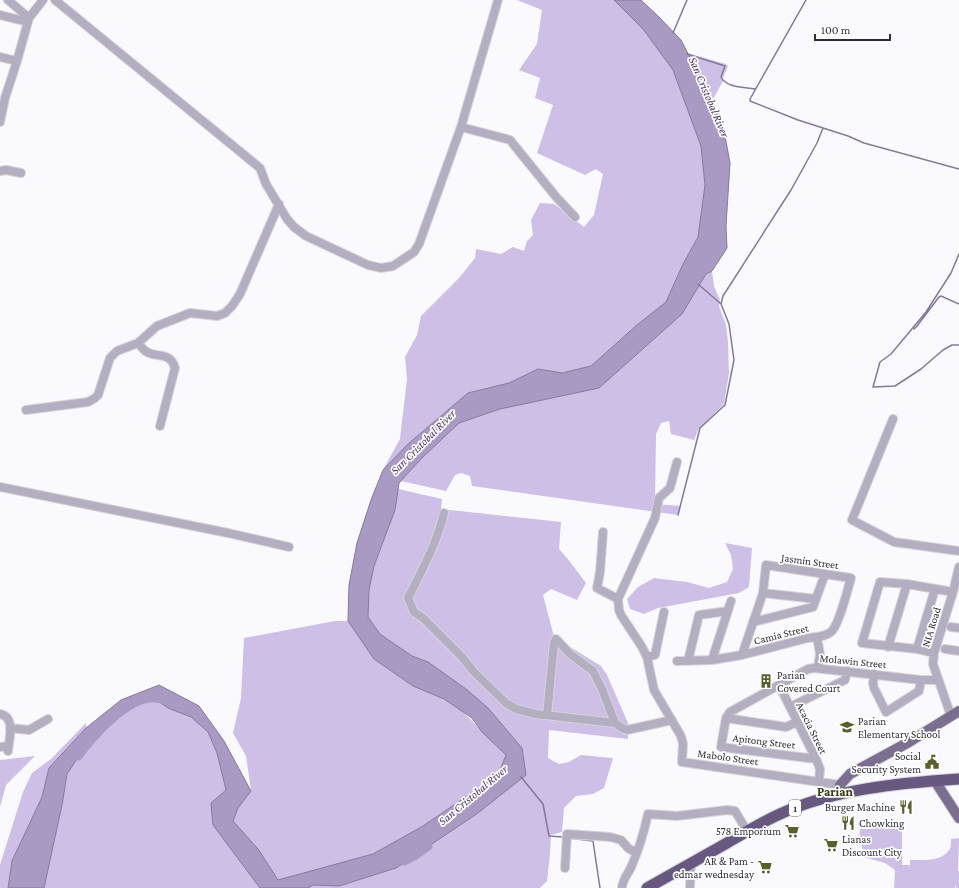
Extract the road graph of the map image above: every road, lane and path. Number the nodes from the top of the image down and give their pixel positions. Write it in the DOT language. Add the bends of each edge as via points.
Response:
graph roads {
  1 [pos="8,0"];
  2 [pos="42,0"];
  3 [pos="55,0"];
  4 [pos="498,0"];
  5 [pos="0,16"];
  6 [pos="28,20"];
  7 [pos="0,58"];
  8 [pos="17,61"];
  9 [pos="3,97"];
  10 [pos="0,122"];
  11 [pos="461,127"];
  12 [pos="0,171"];
  13 [pos="21,173"];
  14 [pos="279,204"];
  15 [pos="575,217"];
  16 [pos="138,343"];
  17 [pos="26,410"];
  18 [pos="893,419"];
  19 [pos="160,426"];
  20 [pos="677,462"];
  21 [pos="0,487"];
  22 [pos="444,513"];
  23 [pos="603,532"];
  24 [pos="289,547"];
  25 [pos="959,551"];
  26 [pos="959,567"];
  27 [pos="825,574"];
  28 [pos="851,578"];
  29 [pos="907,584"];
  30 [pos="936,589"];
  31 [pos="763,592"];
  32 [pos="953,592"];
  33 [pos="618,599"];
  34 [pos="816,599"];
  35 [pos="731,601"];
  36 [pos="728,610"];
  37 [pos="664,612"];
  38 [pos="753,622"];
  39 [pos="817,637"];
  40 [pos="888,647"];
  41 [pos="945,649"];
  42 [pos="917,650"];
  43 [pos="959,651"];
  44 [pos="934,653"];
  45 [pos="742,655"];
  46 [pos="647,657"];
  47 [pos="712,660"];
  48 [pos="677,661"];
  49 [pos="688,661"];
  50 [pos="818,668"];
  51 [pos="847,671"];
  52 [pos="874,674"];
  53 [pos="922,680"];
  54 [pos="937,680"];
  55 [pos="779,685"];
  56 [pos="790,707"];
  57 [pos="0,714"];
  58 [pos="547,714"];
  59 [pos="955,714"];
  60 [pos="728,715"];
  61 [pos="48,720"];
  62 [pos="672,720"];
  63 [pos="797,722"];
  64 [pos="616,723"];
  65 [pos="10,728"];
  66 [pos="5,748"];
  67 [pos="816,759"];
  68 [pos="959,779"];
  69 [pos="819,781"];
  70 [pos="934,781"];
  71 [pos="839,790"];
  72 [pos="959,818"];
  73 [pos="748,831"];
  74 [pos="636,853"];
  75 [pos="691,863"];
  76 [pos="565,868"];
  77 [pos="622,888"];
  78 [pos="647,888"];
  79 [pos="690,888"];
  1 -- 6 [label="street"];
  2 -- 6 [label="street"];
  3 -- 14 [label="street" via="260,168 266,184"];
  4 -- 11 [label="street"];
  5 -- 6 [label="street"];
  6 -- 8 [label="street"];
  7 -- 8 [label="street"];
  8 -- 9 [label="street"];
  9 -- 10 [label="street"];
  11 -- 14 [label="street" via="419,244 414,252 393,266 381,268 368,265 306,236 287,219"];
  11 -- 15 [label="street" via="510,140"];
  12 -- 13 [label="street"];
  14 -- 16 [label="street" via="240,294 225,313 217,316 190,313 183,315 157,326"];
  16 -- 17 [label="street" via="117,351 110,358 95,398 88,402"];
  16 -- 19 [label="street" via="147,352 168,358 174,363 175,368"];
  18 -- 25 [label="street" via="852,520 894,542"];
  20 -- 33 [label="street" via="670,488 659,498 655,518"];
  21 -- 24 [label="street"];
  22 -- 58 [label="street" via="440,531 408,598 414,612 423,618 506,703 516,709"];
  23 -- 33 [label="street" via="597,588"];
  26 -- 32 [label="street, NIA Road"];
  27 -- 28 [label="street, Jasmin Street"];
  27 -- 31 [label="street, Jasmin Street" via="766,565"];
  27 -- 34 [label="street"];
  28 -- 39 [label="street, Camia Street" via="832,631"];
  29 -- 30 [label="street"];
  29 -- 40 [label="street"];
  29 -- 40 [label="street" via="880,582 862,643"];
  30 -- 32 [label="street"];
  30 -- 42 [label="street"];
  31 -- 34 [label="street"];
  31 -- 38 [label="street"];
  32 -- 44 [label="street, NIA Road"];
  33 -- 46 [label="street, Mabolo Street" via="621,615"];
  34 -- 38 [label="street" via="813,607"];
  35 -- 36 [label="street"];
  36 -- 47 [label="street"];
  36 -- 49 [label="street" via="699,615"];
  37 -- 46 [label="street" via="655,655"];
  38 -- 45 [label="street"];
  39 -- 45 [label="street, Camia Street"];
  39 -- 50 [label="street" via="820,654"];
  40 -- 42 [label="street"];
  41 -- 43 [label="street"];
  42 -- 44 [label="street"];
  44 -- 54 [label="street, NIA Road" via="932,664"];
  45 -- 47 [label="street, Camia Street"];
  46 -- 62 [label="street, Mabolo Street" via="654,690"];
  47 -- 49 [label="street, Camia Street"];
  48 -- 49 [label="street, Camia Street"];
  50 -- 51 [label="street, Molawin Street"];
  50 -- 55 [label="street, Molawin Street" via="808,669"];
  51 -- 52 [label="street, Molawin Street"];
  51 -- 56 [label="street" via="845,680"];
  52 -- 53 [label="street, Molawin Street"];
  52 -- 53 [label="street" via="874,688 886,712 919,691"];
  53 -- 54 [label="street, Molawin Street"];
  54 -- 59 [label="street, NIA Road"];
  55 -- 56 [label="street, Acacia Street"];
  55 -- 60 [label="street, Molawin Street"];
  56 -- 63 [label="street, Acacia Street"];
  57 -- 65 [label="street" via="6,715"];
  58 -- 64 [label="street"];
  58 -- 64 [label="street" via="556,639 598,678"];
  59 -- 71 [label="main road" via="850,774"];
  60 -- 63 [label="street" via="786,727"];
  60 -- 67 [label="street, Apitong Street" via="721,747"];
  61 -- 65 [label="street" via="29,730"];
  62 -- 64 [label="street" via="627,730"];
  62 -- 69 [label="street, Mabolo Street" via="683,744 682,762"];
  63 -- 67 [label="street, Acacia Street"];
  65 -- 66 [label="street"];
  67 -- 69 [label="street, Acacia Street" via="820,769"];
  68 -- 70 [label="highway, 1"];
  69 -- 71 [label="street, Mabolo Street"];
  70 -- 71 [label="highway, 1"];
  70 -- 72 [label="main road"];
  71 -- 73 [label="highway, 1" via="780,814"];
  73 -- 74 [label="street" via="735,811 677,816 648,814"];
  73 -- 75 [label="highway, 1"];
  74 -- 76 [label="street" via="621,840 610,837 566,834"];
  74 -- 77 [label="street"];
  75 -- 78 [label="highway, 1"];
  75 -- 79 [label="street"];
}
